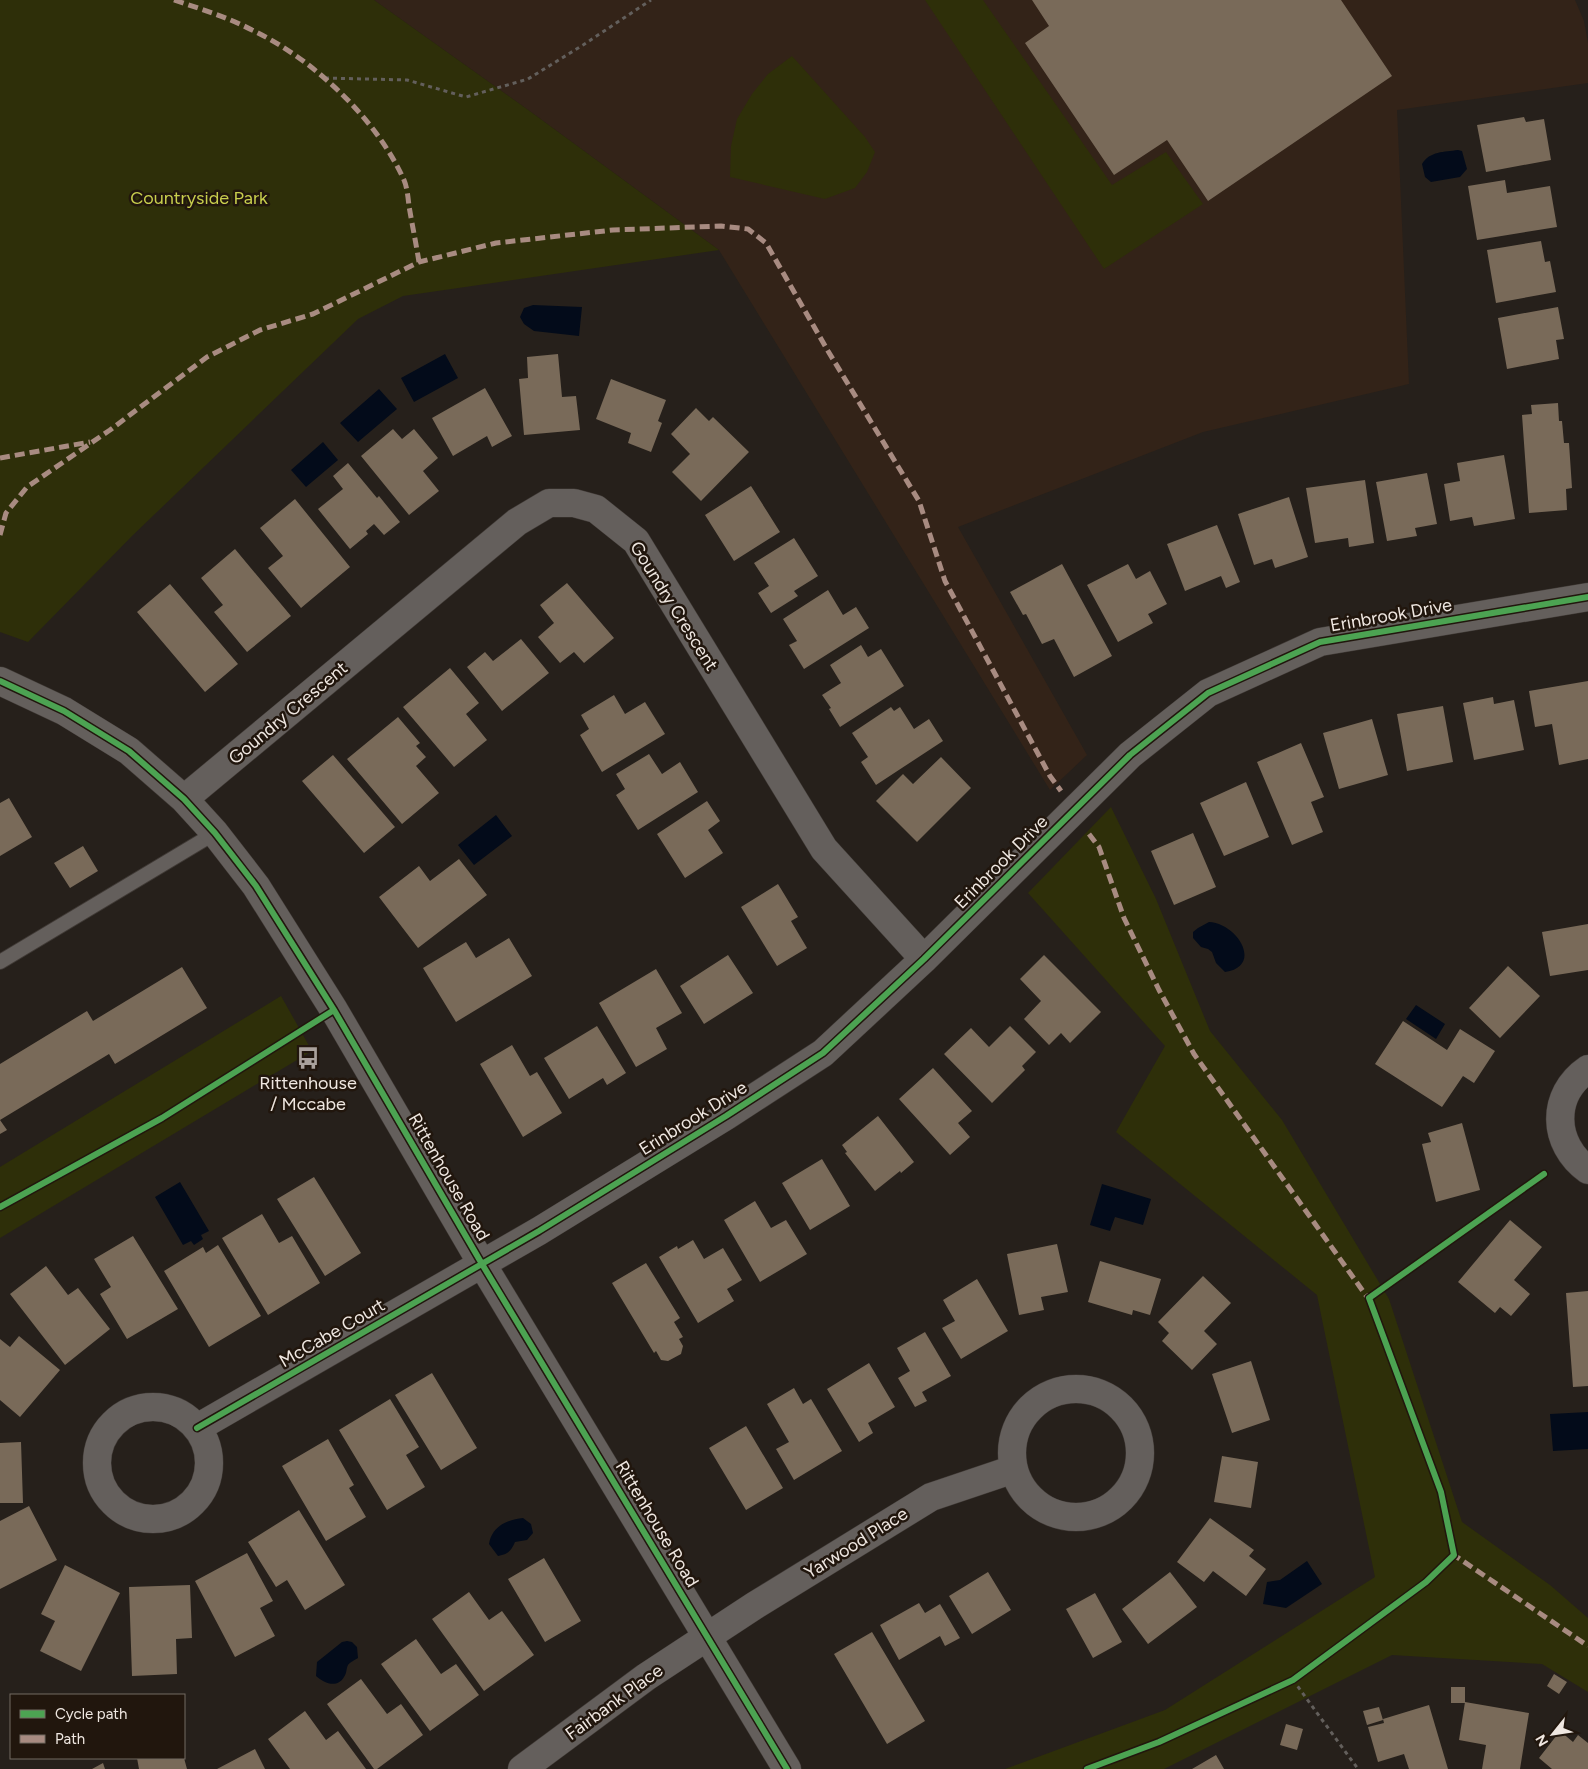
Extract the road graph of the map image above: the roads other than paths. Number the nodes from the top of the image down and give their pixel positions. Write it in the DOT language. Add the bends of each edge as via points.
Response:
graph roads {
  1 [pos="1588,597"];
  2 [pos="0,681"];
  3 [pos="184,799"];
  4 [pos="215,833"];
  5 [pos="924,959"];
  6 [pos="0,962"];
  7 [pos="1588,1070"];
  8 [pos="1588,1170"];
  9 [pos="482,1264"];
  10 [pos="197,1428"];
  11 [pos="1014,1469"];
  12 [pos="707,1637"];
  13 [pos="522,1769"];
  14 [pos="787,1769"];
  1 -- 5 [label="street, Erinbrook Drive" via="1320,642 1208,693 1130,755"];
  2 -- 3 [label="street, Rittenhouse Road" via="64,711 129,751"];
  3 -- 4 [label="street, Rittenhouse Road"];
  3 -- 5 [label="street, Goundry Crescent" via="517,522 549,503 574,502 596,509 636,541 824,849"];
  4 -- 6 [label="lane"];
  4 -- 9 [label="street, Rittenhouse Road" via="256,886 334,1010"];
  5 -- 9 [label="street, Erinbrook Drive" via="822,1054"];
  7 -- 8 [label="street" via="1571,1085 1560,1119 1561,1133 1570,1152"];
  9 -- 10 [label="street, McCabe Court"];
  9 -- 12 [label="street, Rittenhouse Road"];
  10 -- 10 [label="street" via="182,1415 164,1408 145,1408 127,1414 112,1426 101,1442 97,1458 99,1478 109,1497 123,1510 141,1518 161,1519 182,1512 197,1499 209,1473 209,1454"];
  11 -- 11 [label="street" via="1023,1490 1048,1511 1069,1517 1087,1516 1108,1509 1122,1498 1139,1463 1139,1440 1131,1420 1116,1404 1100,1394 1079,1389 1062,1390 1041,1399 1017,1426 1012,1448"];
  11 -- 12 [label="street, Yarwood Place" via="931,1497"];
  12 -- 13 [label="street, Fairbank Place" via="646,1677"];
  12 -- 14 [label="street, Rittenhouse Road"];
}
